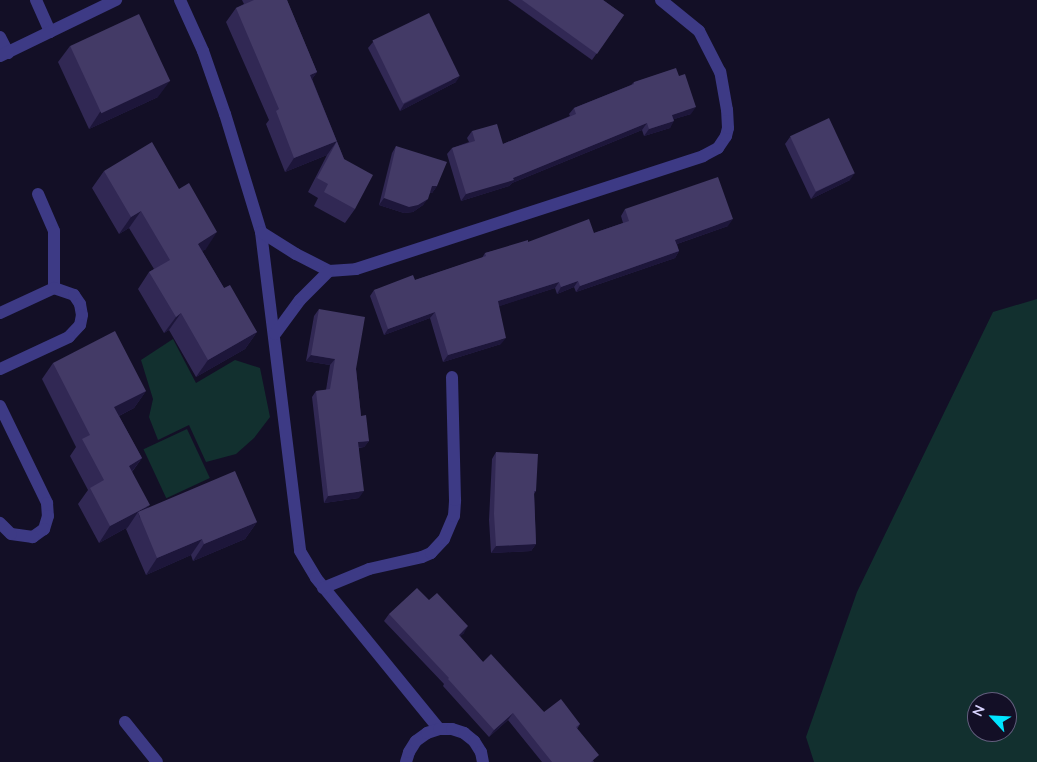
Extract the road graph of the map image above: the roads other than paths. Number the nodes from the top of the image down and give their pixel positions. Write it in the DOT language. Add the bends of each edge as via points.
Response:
graph roads {
  1 [pos="36,0"];
  2 [pos="116,0"];
  3 [pos="180,0"];
  4 [pos="661,0"];
  5 [pos="50,32"];
  6 [pos="0,37"];
  7 [pos="4,55"];
  8 [pos="38,194"];
  9 [pos="262,232"];
  10 [pos="329,271"];
  11 [pos="54,288"];
  12 [pos="0,313"];
  13 [pos="275,334"];
  14 [pos="0,369"];
  15 [pos="452,376"];
  16 [pos="0,406"];
  17 [pos="0,523"];
  18 [pos="323,588"];
  19 [pos="126,722"];
  20 [pos="439,729"];
  21 [pos="157,762"];
  22 [pos="406,762"];
  23 [pos="483,762"];
  1 -- 5 [label="street"];
  2 -- 5 [label="street"];
  3 -- 9 [label="street" via="226,114"];
  4 -- 10 [label="street" via="698,31 720,72 728,110 728,128 718,148 703,156 356,269"];
  5 -- 7 [label="street"];
  6 -- 7 [label="street"];
  8 -- 11 [label="street" via="54,231"];
  9 -- 10 [label="street"];
  9 -- 13 [label="street"];
  10 -- 13 [label="street" via="300,300"];
  11 -- 12 [label="street"];
  11 -- 14 [label="street" via="69,292 78,299 82,315 80,325 69,337"];
  13 -- 18 [label="street" via="298,542"];
  15 -- 18 [label="street" via="455,500 454,516 444,539 431,553 422,557 369,569"];
  16 -- 17 [label="street" via="47,503 48,516 44,529 33,537 11,534"];
  18 -- 20 [label="street"];
  19 -- 21 [label="street"];
  20 -- 22 [label="street" via="416,741"];
  20 -- 23 [label="street" via="464,733 474,741"];
}
